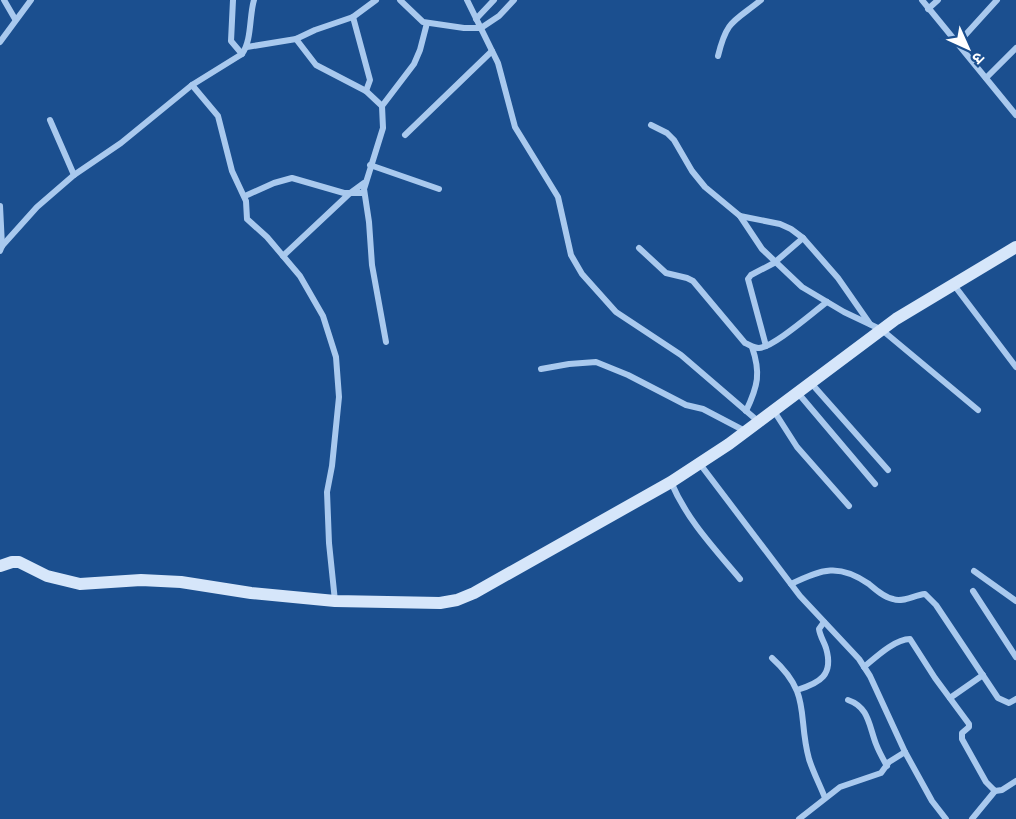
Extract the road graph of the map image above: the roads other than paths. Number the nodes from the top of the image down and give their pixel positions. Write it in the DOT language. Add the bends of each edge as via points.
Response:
graph roads {
  1 [pos="4,0"];
  2 [pos="31,0"];
  3 [pos="233,0"];
  4 [pos="254,0"];
  5 [pos="376,0"];
  6 [pos="400,0"];
  7 [pos="467,0"];
  8 [pos="494,0"];
  9 [pos="514,0"];
  10 [pos="761,0"];
  11 [pos="922,0"];
  12 [pos="938,0"];
  13 [pos="997,0"];
  14 [pos="928,9"];
  15 [pos="353,17"];
  16 [pos="15,19"];
  17 [pos="476,19"];
  18 [pos="427,23"];
  19 [pos="481,28"];
  20 [pos="296,39"];
  21 [pos="0,42"];
  22 [pos="958,43"];
  23 [pos="247,47"];
  24 [pos="1016,48"];
  25 [pos="492,51"];
  26 [pos="242,54"];
  27 [pos="718,56"];
  28 [pos="986,78"];
  29 [pos="192,85"];
  30 [pos="366,91"];
  31 [pos="382,106"];
  32 [pos="1016,114"];
  33 [pos="50,120"];
  34 [pos="651,125"];
  35 [pos="405,135"];
  36 [pos="370,165"];
  37 [pos="74,175"];
  38 [pos="364,183"];
  39 [pos="439,189"];
  40 [pos="364,193"];
  41 [pos="349,194"];
  42 [pos="245,196"];
  43 [pos="0,207"];
  44 [pos="740,216"];
  45 [pos="802,238"];
  46 [pos="1016,247"];
  47 [pos="1,248"];
  48 [pos="639,249"];
  49 [pos="283,256"];
  50 [pos="774,262"];
  51 [pos="954,285"];
  52 [pos="827,302"];
  53 [pos="876,327"];
  54 [pos="386,342"];
  55 [pos="766,346"];
  56 [pos="752,347"];
  57 [pos="1016,367"];
  58 [pos="540,369"];
  59 [pos="811,383"];
  60 [pos="797,392"];
  61 [pos="978,410"];
  62 [pos="746,411"];
  63 [pos="774,411"];
  64 [pos="759,422"];
  65 [pos="745,432"];
  66 [pos="700,464"];
  67 [pos="888,470"];
  68 [pos="671,482"];
  69 [pos="875,484"];
  70 [pos="849,506"];
  71 [pos="0,566"];
  72 [pos="974,571"];
  73 [pos="740,579"];
  74 [pos="791,584"];
  75 [pos="973,591"];
  76 [pos="335,601"];
  77 [pos="1016,601"];
  78 [pos="824,622"];
  79 [pos="1016,657"];
  80 [pos="772,658"];
  81 [pos="864,667"];
  82 [pos="983,675"];
  83 [pos="798,690"];
  84 [pos="950,698"];
  85 [pos="1016,699"];
  86 [pos="848,700"];
  87 [pos="905,752"];
  88 [pos="887,766"];
  89 [pos="1016,782"];
  90 [pos="995,791"];
  91 [pos="825,798"];
  92 [pos="798,819"];
  93 [pos="946,819"];
  94 [pos="972,819"];
  1 -- 16 [label="street"];
  2 -- 16 [label="street"];
  3 -- 26 [label="street" via="231,41"];
  4 -- 23 [label="street"];
  5 -- 15 [label="street"];
  6 -- 18 [label="street"];
  7 -- 17 [label="street"];
  8 -- 17 [label="street"];
  9 -- 19 [label="street"];
  10 -- 27 [label="street" via="726,30"];
  11 -- 14 [label="street"];
  12 -- 14 [label="street"];
  13 -- 22 [label="street"];
  14 -- 22 [label="street"];
  15 -- 20 [label="street"];
  15 -- 30 [label="street" via="370,80"];
  16 -- 21 [label="street"];
  17 -- 19 [label="street"];
  18 -- 19 [label="street"];
  18 -- 31 [label="street" via="414,64"];
  19 -- 25 [label="street"];
  20 -- 23 [label="street"];
  20 -- 30 [label="street" via="316,65"];
  22 -- 28 [label="street"];
  23 -- 26 [label="street"];
  24 -- 28 [label="street"];
  25 -- 35 [label="street"];
  25 -- 62 [label="street" via="515,127 558,197 571,255 582,274 616,312 681,355"];
  26 -- 29 [label="street"];
  28 -- 32 [label="street"];
  29 -- 37 [label="street" via="121,143"];
  29 -- 42 [label="street" via="218,116 232,171"];
  30 -- 31 [label="street"];
  31 -- 36 [label="street" via="383,128"];
  33 -- 37 [label="street"];
  34 -- 44 [label="street" via="674,140 705,187"];
  36 -- 38 [label="street"];
  36 -- 39 [label="street"];
  37 -- 47 [label="street" via="37,207"];
  38 -- 40 [label="street"];
  38 -- 41 [label="street"];
  40 -- 41 [label="street"];
  40 -- 54 [label="street"];
  41 -- 42 [label="street" via="292,178"];
  41 -- 49 [label="street"];
  42 -- 49 [label="street" via="248,219"];
  43 -- 47 [label="street"];
  44 -- 45 [label="street" via="780,224"];
  44 -- 50 [label="street"];
  45 -- 50 [label="street"];
  45 -- 53 [label="street"];
  46 -- 51 [label="street"];
  48 -- 56 [label="street" via="666,273 693,281"];
  49 -- 76 [label="street" via="300,276 323,316 336,357 339,398 327,492"];
  50 -- 52 [label="street" via="802,287"];
  50 -- 55 [label="street" via="748,279"];
  51 -- 53 [label="street"];
  51 -- 57 [label="street"];
  52 -- 53 [label="street"];
  52 -- 55 [label="street"];
  53 -- 59 [label="street"];
  53 -- 61 [label="street"];
  55 -- 56 [label="street"];
  56 -- 62 [label="street" via="758,379"];
  58 -- 65 [label="street" via="596,362"];
  59 -- 60 [label="street"];
  59 -- 67 [label="street"];
  60 -- 63 [label="street"];
  60 -- 69 [label="street"];
  62 -- 64 [label="street"];
  63 -- 64 [label="street"];
  63 -- 70 [label="street" via="797,447"];
  64 -- 65 [label="street"];
  65 -- 66 [label="street"];
  66 -- 68 [label="street"];
  66 -- 74 [label="street"];
  68 -- 73 [label="street" via="690,519"];
  68 -- 76 [label="street" via="458,600"];
  71 -- 76 [label="street" via="19,562 47,576 80,584 181,582"];
  72 -- 77 [label="street"];
  74 -- 78 [label="street"];
  74 -- 82 [label="street" via="811,574 841,570 895,600 925,594"];
  75 -- 79 [label="street"];
  78 -- 81 [label="street"];
  78 -- 83 [label="street" via="819,630 828,660 824,676 815,685"];
  80 -- 83 [label="street"];
  81 -- 84 [label="street" via="890,647 910,639"];
  81 -- 87 [label="street"];
  82 -- 84 [label="street"];
  82 -- 85 [label="street" via="1003,702"];
  83 -- 91 [label="street" via="809,759"];
  84 -- 90 [label="street" via="969,724 962,739 986,783"];
  86 -- 88 [label="street" via="866,714"];
  87 -- 88 [label="street"];
  87 -- 93 [label="street"];
  88 -- 91 [label="street" via="875,777 851,782"];
  89 -- 90 [label="street"];
  90 -- 94 [label="street"];
  91 -- 92 [label="street"];
}
